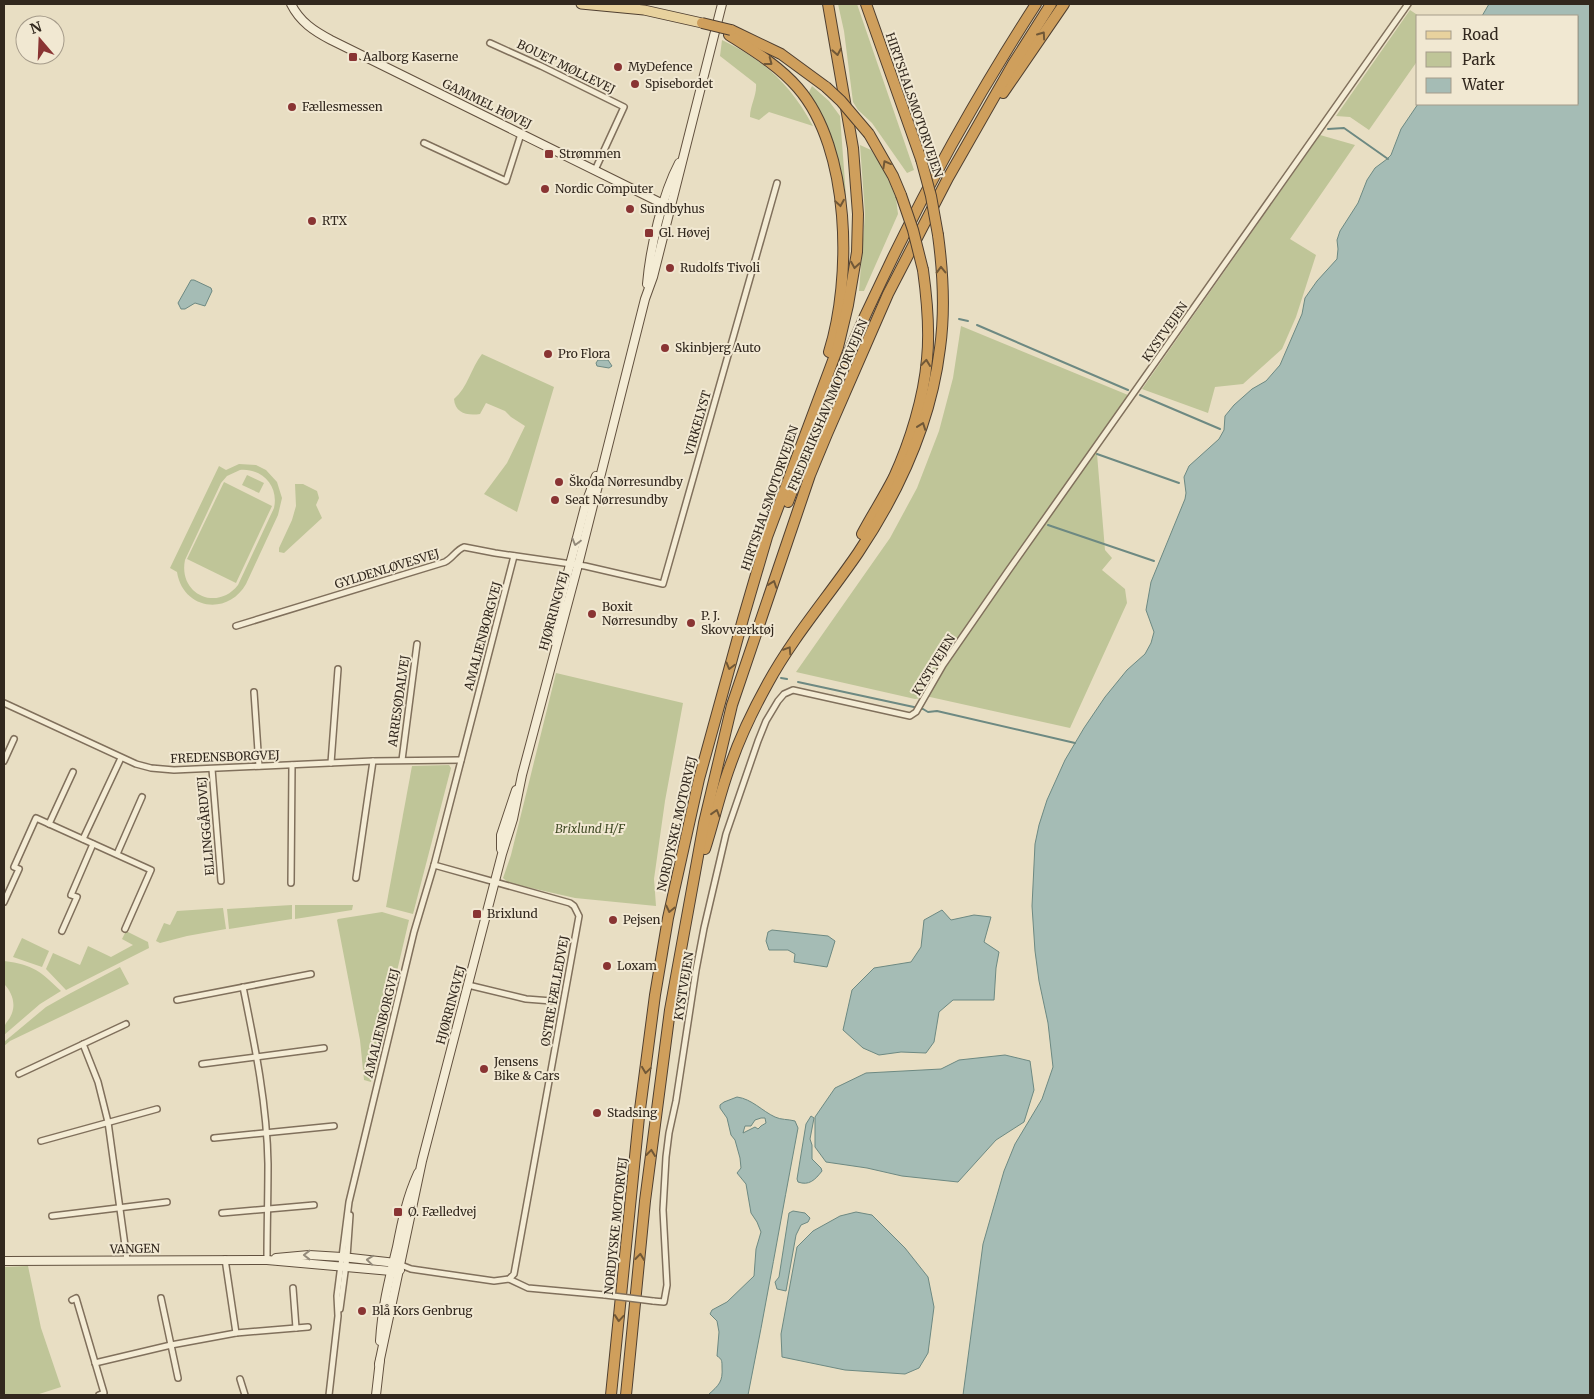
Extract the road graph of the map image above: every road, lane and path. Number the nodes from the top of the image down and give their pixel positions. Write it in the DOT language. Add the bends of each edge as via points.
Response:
graph roads {
  1 [pos="291,4"];
  2 [pos="296,4"];
  3 [pos="581,4"];
  4 [pos="722,4"];
  5 [pos="828,4"];
  6 [pos="866,4"];
  7 [pos="1028,4"];
  8 [pos="1036,4"];
  9 [pos="1051,4"];
  10 [pos="1064,4"];
  11 [pos="1408,4"];
  12 [pos="298,16"];
  13 [pos="699,22"];
  14 [pos="730,33"];
  15 [pos="490,43"];
  16 [pos="521,134"];
  17 [pos="424,143"];
  18 [pos="944,159"];
  19 [pos="595,170"];
  20 [pos="948,178"];
  21 [pos="776,183"];
  22 [pos="668,204"];
  23 [pos="767,537"];
  24 [pos="514,556"];
  25 [pos="574,564"];
  26 [pos="810,618"];
  27 [pos="743,619"];
  28 [pos="236,626"];
  29 [pos="417,644"];
  30 [pos="338,669"];
  31 [pos="254,692"];
  32 [pos="4,703"];
  33 [pos="14,739"];
  34 [pos="121,758"];
  35 [pos="402,760"];
  36 [pos="461,760"];
  37 [pos="4,761"];
  38 [pos="373,761"];
  39 [pos="331,763"];
  40 [pos="292,765"];
  41 [pos="259,766"];
  42 [pos="212,769"];
  43 [pos="73,772"];
  44 [pos="142,797"];
  45 [pos="49,824"];
  46 [pos="83,839"];
  47 [pos="94,844"];
  48 [pos="116,854"];
  49 [pos="434,865"];
  50 [pos="696,876"];
  51 [pos="356,878"];
  52 [pos="221,881"];
  53 [pos="494,882"];
  54 [pos="291,883"];
  55 [pos="4,902"];
  56 [pos="124,929"];
  57 [pos="62,931"];
  58 [pos="311,974"];
  59 [pos="468,985"];
  60 [pos="243,987"];
  61 [pos="177,1000"];
  62 [pos="552,1001"];
  63 [pos="126,1024"];
  64 [pos="83,1044"];
  65 [pos="324,1048"];
  66 [pos="257,1057"];
  67 [pos="202,1064"];
  68 [pos="19,1074"];
  69 [pos="156,1109"];
  70 [pos="108,1122"];
  71 [pos="334,1126"];
  72 [pos="266,1133"];
  73 [pos="214,1138"];
  74 [pos="41,1141"];
  75 [pos="167,1202"];
  76 [pos="314,1205"];
  77 [pos="120,1207"];
  78 [pos="267,1209"];
  79 [pos="222,1213"];
  80 [pos="52,1216"];
  81 [pos="345,1257"];
  82 [pos="226,1259"];
  83 [pos="127,1260"];
  84 [pos="267,1260"];
  85 [pos="4,1261"];
  86 [pos="343,1266"];
  87 [pos="398,1266"];
  88 [pos="391,1271"];
  89 [pos="510,1279"];
  90 [pos="293,1288"];
  91 [pos="161,1298"];
  92 [pos="72,1300"];
  93 [pos="308,1327"];
  94 [pos="296,1328"];
  95 [pos="236,1333"];
  96 [pos="171,1344"];
  97 [pos="95,1363"];
  98 [pos="380,1364"];
  99 [pos="178,1378"];
  100 [pos="240,1379"];
  101 [pos="99,1395"];
  102 [pos="245,1395"];
  103 [pos="329,1395"];
  104 [pos="376,1395"];
  105 [pos="611,1395"];
  106 [pos="628,1395"];
  1 -- 12 [label="main road, GAMMEL HØVEJ"];
  2 -- 12 [label="main road"];
  3 -- 13 [label="main road" via="644,10"];
  4 -- 22 [label="main road, HJØRRINGVEJ" via="682,158 674,172"];
  5 -- 23 [label="highway, HIRTSHALSMOTORVEJEN, one-way" via="853,148 857,252 838,346"];
  26 -- 6 [label="highway, HIRTSHALSMOTORVEJEN, one-way, bridge" via="891,500 925,418 940,347 942,263 931,196"];
  7 -- 18 [label="highway" via="982,82"];
  8 -- 18 [label="highway, FREDERIKSHAVNMOTORVEJEN"];
  9 -- 20 [label="highway, FREDERIKSHAVNMOTORVEJEN"];
  20 -- 10 [label="highway, one-way"];
  11 -- 89 [label="street, KYSTVEJEN, bridge" via="1018,556 943,665 918,709 910,716 794,690 784,694 766,721 726,834 696,970 666,1157 663,1210 667,1285 664,1302 528,1288"];
  12 -- 16 [label="main road, GAMMEL HØVEJ" via="331,40"];
  13 -- 14 [label="highway, bridge"];
  14 -- 23 [label="highway, one-way" via="786,76 811,108 832,158 841,209 842,284 836,325"];
  26 -- 14 [label="highway, one-way, bridge" via="854,550 894,477 917,410 927,358 923,270 901,195 868,134 826,87 781,54"];
  15 -- 19 [label="street, BOUET MØLLEVEJ" via="624,107"];
  16 -- 17 [label="street" via="506,181"];
  16 -- 19 [label="main road, GAMMEL HØVEJ"];
  18 -- 27 [label="highway, FREDERIKSHAVNMOTORVEJEN" via="901,239 824,407"];
  19 -- 22 [label="main road, GAMMEL HØVEJ"];
  50 -- 20 [label="highway, FREDERIKSHAVNMOTORVEJEN, one-way" via="704,823 732,705 810,475 888,294"];
  21 -- 25 [label="street, VIRKELYST" via="663,584"];
  22 -- 25 [label="main road, HJØRRINGVEJ" via="652,250 645,299 604,458 586,503"];
  23 -- 27 [label="highway, HIRTSHALSMOTORVEJEN"];
  24 -- 25 [label="street, GYLDENLØVESVEJ"];
  24 -- 28 [label="street, GYLDENLØVESVEJ" via="464,547 445,562"];
  24 -- 36 [label="street, AMALIENBORGVEJ"];
  25 -- 53 [label="main road, HJØRRINGVEJ" via="522,775 503,827 502,854"];
  50 -- 26 [label="highway, HIRTSHALSMOTORVEJEN, one-way" via="738,746 768,682"];
  27 -- 105 [label="highway, NORDJYSKE MOTORVEJ, one-way" via="699,780 668,918 639,1117"];
  29 -- 35 [label="street, ARRESØDALVEJ"];
  30 -- 39 [label="street"];
  31 -- 41 [label="street"];
  32 -- 34 [label="street, FREDENSBORGVEJ"];
  33 -- 37 [label="street"];
  34 -- 42 [label="street, FREDENSBORGVEJ" via="151,768"];
  34 -- 46 [label="street"];
  35 -- 36 [label="street, FREDENSBORGVEJ"];
  35 -- 38 [label="street, FREDENSBORGVEJ"];
  36 -- 49 [label="street, AMALIENBORGVEJ"];
  38 -- 39 [label="street, FREDENSBORGVEJ"];
  38 -- 51 [label="street"];
  39 -- 40 [label="street, FREDENSBORGVEJ"];
  40 -- 41 [label="street, FREDENSBORGVEJ"];
  40 -- 54 [label="street"];
  41 -- 42 [label="street, FREDENSBORGVEJ"];
  42 -- 52 [label="street, ELLINGGÅRDVEJ"];
  43 -- 45 [label="street"];
  44 -- 48 [label="street"];
  45 -- 46 [label="street"];
  45 -- 55 [label="street" via="36,818 14,867 19,869"];
  46 -- 47 [label="street"];
  47 -- 48 [label="street"];
  47 -- 57 [label="street" via="70,895 77,897"];
  48 -- 56 [label="street" via="151,870"];
  49 -- 53 [label="street"];
  49 -- 81 [label="street, AMALIENBORGVEJ" via="414,932 352,1188"];
  106 -- 50 [label="highway, one-way" via="654,1125 685,919"];
  53 -- 59 [label="main road, HJØRRINGVEJ"];
  53 -- 89 [label="street, ØSTRE FÆLLEDVEJ" via="570,903 579,916 514,1274"];
  58 -- 60 [label="street"];
  59 -- 62 [label="street" via="526,1000"];
  59 -- 87 [label="main road, HJØRRINGVEJ" via="422,1162 407,1201"];
  60 -- 61 [label="street"];
  60 -- 66 [label="street"];
  63 -- 64 [label="street"];
  64 -- 68 [label="street"];
  64 -- 70 [label="street" via="98,1082"];
  65 -- 66 [label="street"];
  66 -- 67 [label="street"];
  66 -- 72 [label="street"];
  69 -- 70 [label="street"];
  70 -- 74 [label="street"];
  70 -- 77 [label="street"];
  71 -- 72 [label="street"];
  72 -- 73 [label="street"];
  72 -- 78 [label="street"];
  75 -- 77 [label="street"];
  76 -- 78 [label="street"];
  77 -- 80 [label="street"];
  77 -- 83 [label="street"];
  78 -- 79 [label="street"];
  78 -- 84 [label="street"];
  81 -- 84 [label="main road, VANGEN, one-way" via="299,1255"];
  81 -- 86 [label="street, AMALIENBORGVEJ"];
  87 -- 81 [label="main road, VANGEN, one-way"];
  82 -- 83 [label="main road, VANGEN"];
  82 -- 84 [label="main road, VANGEN"];
  82 -- 95 [label="street"];
  83 -- 85 [label="main road, VANGEN"];
  84 -- 86 [label="main road, VANGEN"];
  86 -- 88 [label="main road, VANGEN"];
  86 -- 103 [label="street, AMALIENBORGVEJ" via="343,1296"];
  87 -- 88 [label="main road"];
  87 -- 89 [label="street" via="494,1281"];
  87 -- 98 [label="main road, HJØRRINGVEJ"];
  88 -- 98 [label="main road, HJØRRINGVEJ" via="382,1312"];
  90 -- 94 [label="street"];
  91 -- 96 [label="street"];
  92 -- 97 [label="street" via="76,1298"];
  93 -- 94 [label="street"];
  94 -- 95 [label="street"];
  95 -- 96 [label="street"];
  96 -- 97 [label="street"];
  96 -- 99 [label="street"];
  97 -- 101 [label="street" via="104,1393"];
  98 -- 104 [label="main road, HJØRRINGVEJ"];
  100 -- 102 [label="street"];
}
